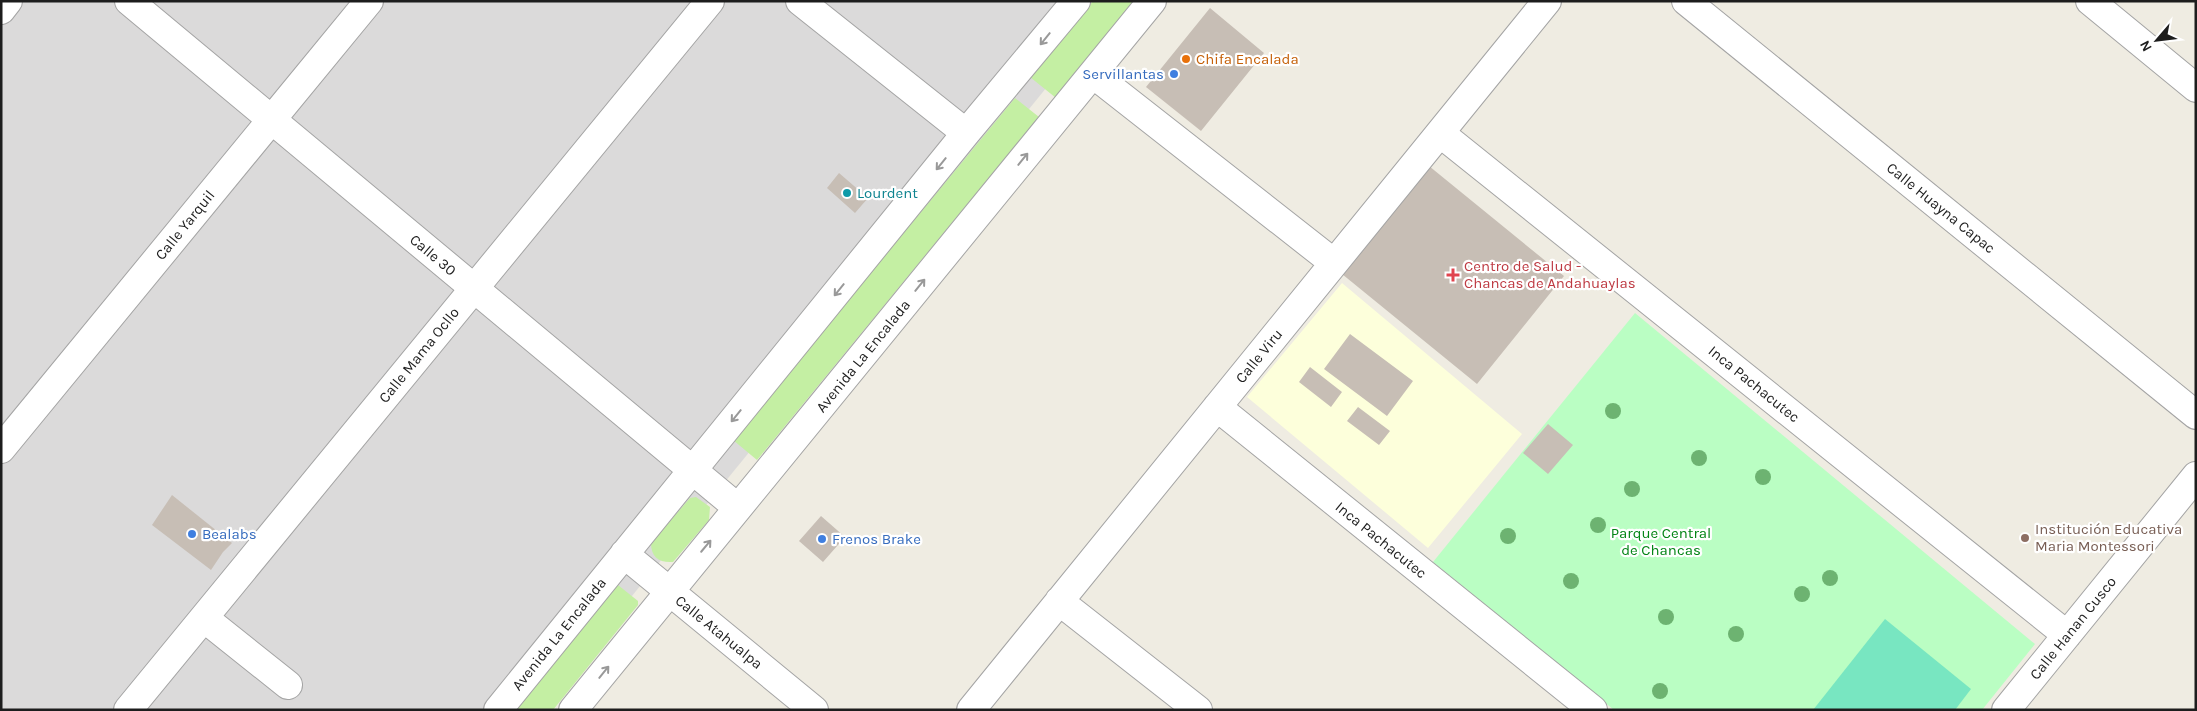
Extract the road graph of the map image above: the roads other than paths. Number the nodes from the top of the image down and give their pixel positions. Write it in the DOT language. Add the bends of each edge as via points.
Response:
graph roads {
  1 [pos="8,1"];
  2 [pos="129,1"];
  3 [pos="369,1"];
  4 [pos="710,1"];
  5 [pos="800,1"];
  6 [pos="1076,1"];
  7 [pos="1152,1"];
  8 [pos="1547,1"];
  9 [pos="1686,1"];
  10 [pos="2090,1"];
  11 [pos="1,10"];
  12 [pos="1093,74"];
  13 [pos="2196,88"];
  14 [pos="272,120"];
  15 [pos="966,133"];
  16 [pos="1440,133"];
  17 [pos="1334,263"];
  18 [pos="474,288"];
  19 [pos="1217,407"];
  20 [pos="2196,415"];
  21 [pos="1,449"];
  22 [pos="692,470"];
  23 [pos="2196,476"];
  24 [pos="738,508"];
  25 [pos="624,554"];
  26 [pos="669,591"];
  27 [pos="1059,601"];
  28 [pos="204,618"];
  29 [pos="2067,636"];
  30 [pos="288,684"];
  31 [pos="128,710"];
  32 [pos="498,710"];
  33 [pos="573,710"];
  34 [pos="814,710"];
  35 [pos="971,710"];
  36 [pos="1198,710"];
  37 [pos="1593,710"];
  38 [pos="2006,710"];
  1 -- 11 [label="street"];
  2 -- 14 [label="street, Calle 30"];
  3 -- 14 [label="street, Calle Yarquil"];
  4 -- 18 [label="street, Calle Mama Ocllo"];
  5 -- 15 [label="street"];
  6 -- 15 [label="street, Avenida La Encalada, one-way"];
  7 -- 12 [label="street, Avenida La Encalada"];
  8 -- 16 [label="street, Calle Viru"];
  9 -- 20 [label="street, Calle Huayna Capac"];
  10 -- 13 [label="street"];
  12 -- 17 [label="street"];
  24 -- 12 [label="street, Avenida La Encalada, one-way"];
  14 -- 18 [label="street, Calle 30"];
  14 -- 21 [label="street, Calle Yarquil"];
  15 -- 22 [label="street, Avenida La Encalada, one-way"];
  16 -- 17 [label="street, Calle Viru"];
  16 -- 29 [label="street, Inca Pachacutec"];
  17 -- 19 [label="street, Calle Viru"];
  18 -- 22 [label="street, Calle 30"];
  18 -- 28 [label="street, Calle Mama Ocllo"];
  19 -- 27 [label="street, Calle Viru"];
  19 -- 37 [label="street, Inca Pachacutec"];
  22 -- 24 [label="street, Calle 30"];
  22 -- 25 [label="street, Avenida La Encalada"];
  23 -- 29 [label="street, Calle Hanan Cusco"];
  26 -- 24 [label="street, Avenida La Encalada, one-way"];
  25 -- 26 [label="street, Calle Atahualpa"];
  25 -- 32 [label="street, Avenida La Encalada"];
  33 -- 26 [label="street, Avenida La Encalada, one-way"];
  26 -- 34 [label="street, Calle Atahualpa"];
  27 -- 35 [label="street, Calle Viru"];
  27 -- 36 [label="street"];
  28 -- 30 [label="street"];
  28 -- 31 [label="street, Calle Mama Ocllo"];
  29 -- 38 [label="street, Calle Hanan Cusco"];
}
